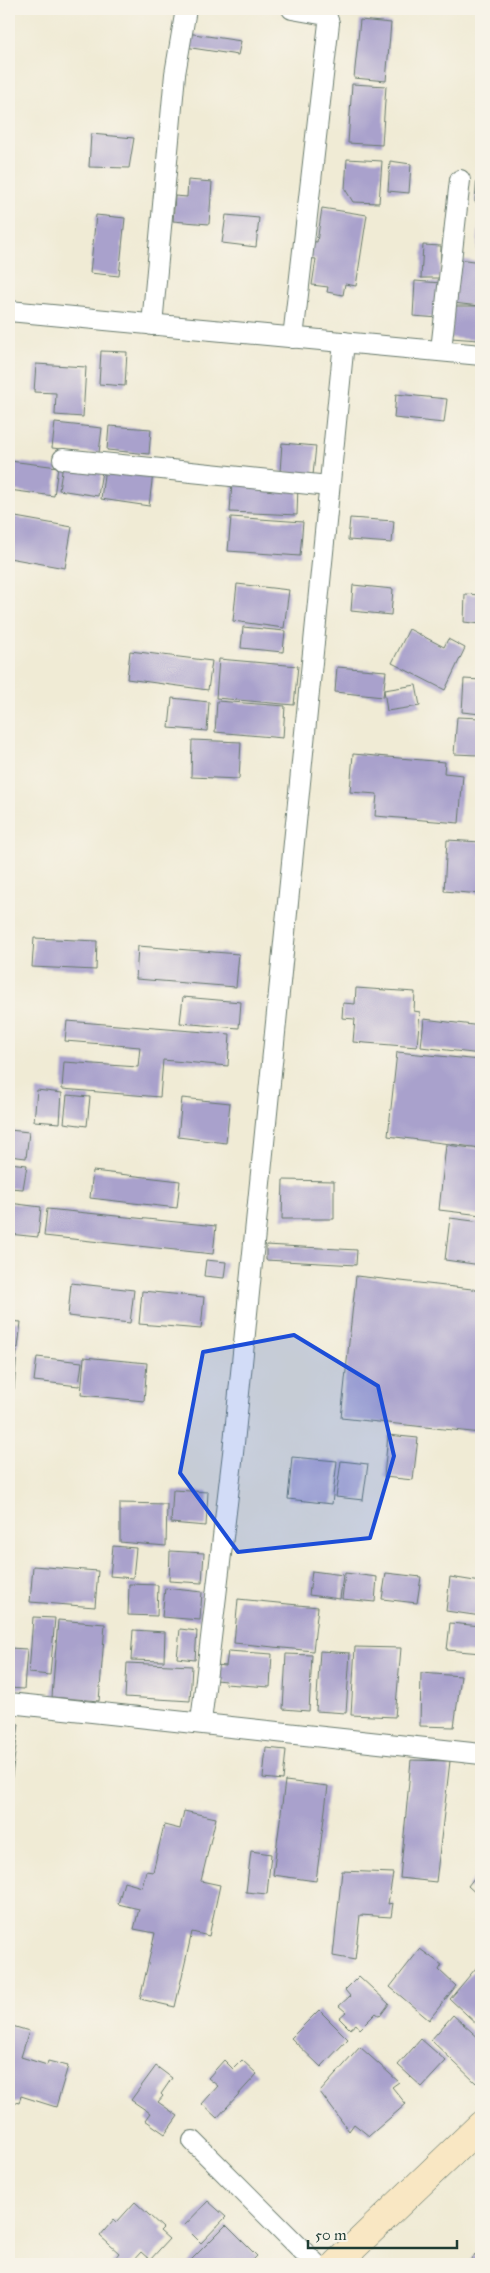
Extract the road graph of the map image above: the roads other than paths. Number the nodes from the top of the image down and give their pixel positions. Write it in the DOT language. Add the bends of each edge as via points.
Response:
graph roads {
  1 [pos="186,9"];
  2 [pos="292,9"];
  3 [pos="460,180"];
  4 [pos="9,311"];
  5 [pos="152,325"];
  6 [pos="293,338"];
  7 [pos="344,342"];
  8 [pos="441,350"];
  9 [pos="481,355"];
  10 [pos="63,459"];
  11 [pos="329,486"];
  12 [pos="9,1703"];
  13 [pos="201,1722"];
  14 [pos="481,1754"];
  15 [pos="481,2125"];
  16 [pos="193,2141"];
  17 [pos="481,2150"];
  18 [pos="316,2264"];
  19 [pos="336,2264"];
  20 [pos="363,2264"];
  1 -- 5 [label="street" via="175,74"];
  2 -- 6 [label="street" via="319,12 326,15 329,23"];
  3 -- 8 [label="street"];
  4 -- 5 [label="street"];
  5 -- 6 [label="street"];
  6 -- 7 [label="street"];
  7 -- 8 [label="street"];
  7 -- 11 [label="street"];
  8 -- 9 [label="street"];
  10 -- 11 [label="street"];
  11 -- 13 [label="street" via="232,1462"];
  12 -- 13 [label="street"];
  13 -- 14 [label="street"];
  15 -- 19 [label="main road"];
  16 -- 18 [label="street"];
  17 -- 20 [label="main road"];
}
